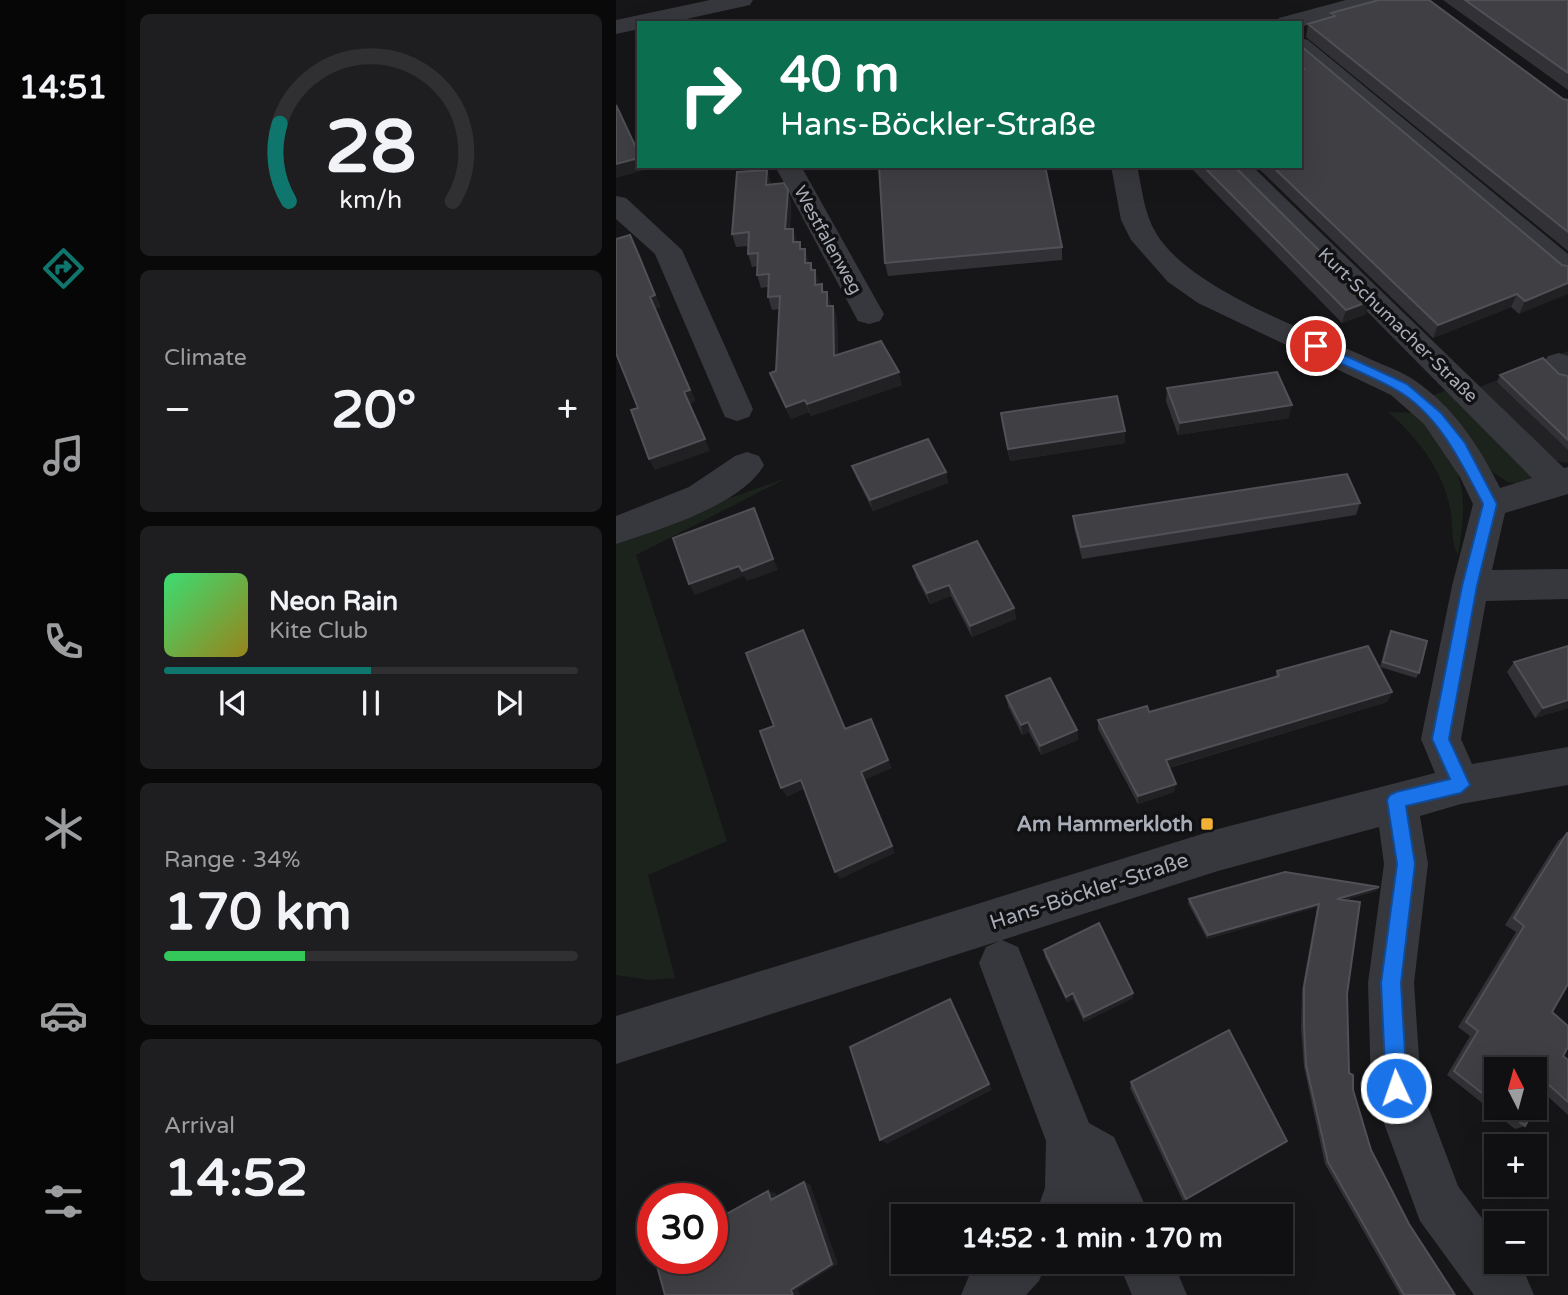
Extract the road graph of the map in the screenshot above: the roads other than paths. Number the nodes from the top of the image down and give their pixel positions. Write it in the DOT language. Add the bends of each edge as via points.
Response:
graph roads {
  1 [pos="742,0"];
  2 [pos="1371,0"];
  3 [pos="705,16"];
  4 [pos="665,21"];
  5 [pos="1294,21"];
  6 [pos="637,24"];
  7 [pos="616,27"];
  8 [pos="1302,47"];
  9 [pos="789,168"];
  10 [pos="1125,168"];
  11 [pos="1238,168"];
  12 [pos="616,204"];
  13 [pos="1568,269"];
  14 [pos="869,314"];
  15 [pos="737,409"];
  16 [pos="747,465"];
  17 [pos="1563,482"];
  18 [pos="1490,504"];
  19 [pos="616,530"];
  20 [pos="1568,584"];
  21 [pos="1470,586"];
  22 [pos="1568,766"];
  23 [pos="1461,785"];
  24 [pos="1396,800"];
  25 [pos="1002,963"];
  26 [pos="616,1040"];
  27 [pos="1071,1141"];
  28 [pos="1065,1204"];
  29 [pos="1118,1204"];
  30 [pos="1008,1274"];
  31 [pos="1150,1274"];
  32 [pos="988,1295"];
  33 [pos="1160,1295"];
  34 [pos="1507,1295"];
  1 -- 3 [label="street"];
  2 -- 5 [label="street"];
  3 -- 4 [label="street"];
  6 -- 7 [label="street"];
  8 -- 13 [label="street"];
  9 -- 14 [label="street, Westfalenweg"];
  10 -- 18 [label="street, Kurt-Schumacher-Straße" via="1135,220 1145,240 1178,275 1209,296 1402,387 1436,416 1460,446"];
  11 -- 17 [label="street, Kurt-Schumacher-Straße"];
  12 -- 15 [label="street" via="668,250"];
  16 -- 19 [label="street" via="727,483 683,506"];
  17 -- 18 [label="street, Kurt-Schumacher-Straße"];
  18 -- 21 [label="street"];
  20 -- 21 [label="street"];
  21 -- 23 [label="street" via="1441,739"];
  22 -- 23 [label="street, Hans-Böckler-Straße"];
  23 -- 24 [label="street, Hans-Böckler-Straße"];
  24 -- 26 [label="street, Hans-Böckler-Straße" via="1104,884"];
  24 -- 34 [label="street" via="1406,864 1391,983 1396,1088 1438,1203"];
  25 -- 27 [label="street"];
  27 -- 28 [label="street" via="1071,1188"];
  27 -- 29 [label="street" via="1096,1155"];
  30 -- 32 [label="street"];
  31 -- 33 [label="street"];
}
